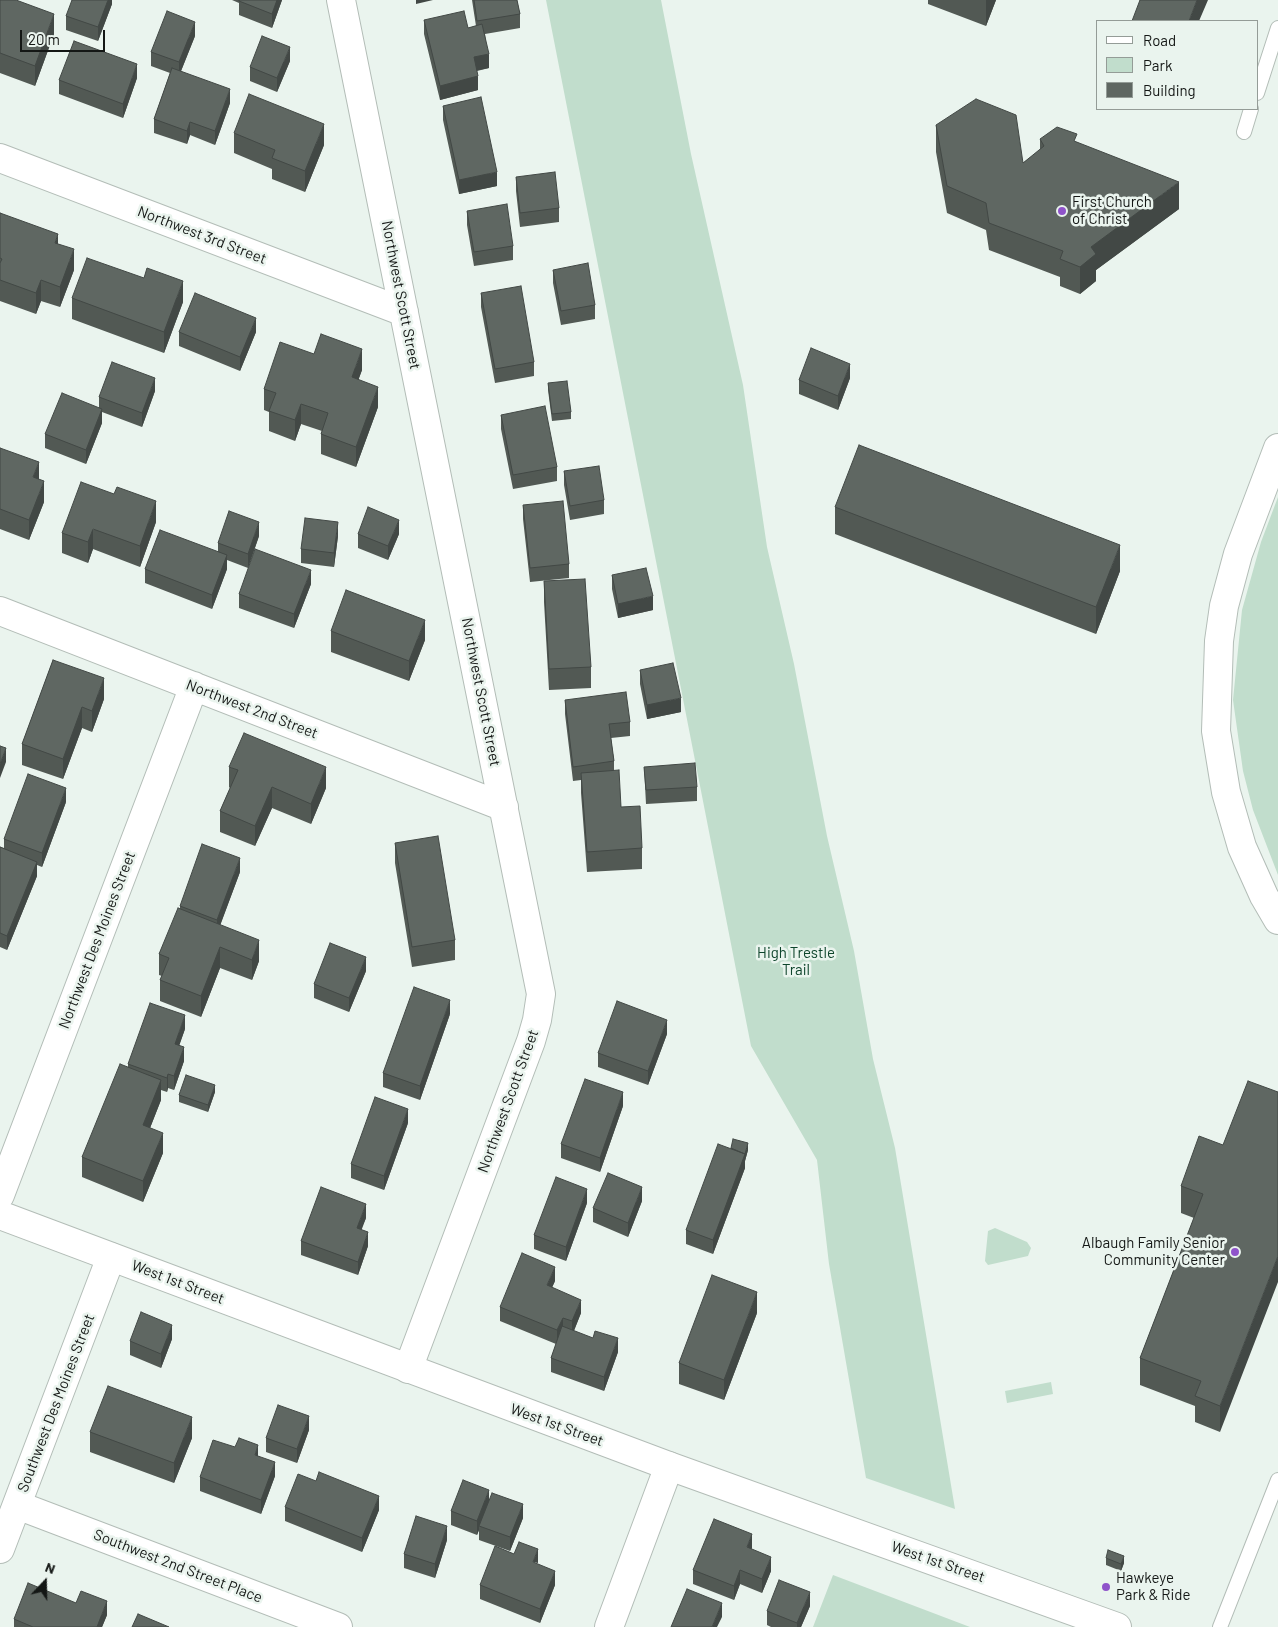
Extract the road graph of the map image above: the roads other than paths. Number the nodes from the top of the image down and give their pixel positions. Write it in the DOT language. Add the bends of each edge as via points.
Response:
graph roads {
  1 [pos="342,0"];
  2 [pos="1278,28"];
  3 [pos="1258,89"];
  4 [pos="1251,110"];
  5 [pos="1244,132"];
  6 [pos="0,158"];
  7 [pos="404,312"];
  8 [pos="1278,448"];
  9 [pos="0,611"];
  10 [pos="194,686"];
  11 [pos="504,808"];
  12 [pos="1278,920"];
  13 [pos="0,1194"];
  14 [pos="0,1214"];
  15 [pos="111,1257"];
  16 [pos="408,1369"];
  17 [pos="669,1466"];
  18 [pos="1278,1480"];
  19 [pos="17,1504"];
  20 [pos="0,1549"];
  21 [pos="338,1627"];
  22 [pos="609,1627"];
  23 [pos="1117,1627"];
  24 [pos="1220,1627"];
  1 -- 7 [label="street, Northwest Scott Street"];
  2 -- 3 [label="lane"];
  4 -- 5 [label="lane"];
  6 -- 7 [label="street, Northwest 3rd Street"];
  7 -- 11 [label="street, Northwest Scott Street"];
  8 -- 12 [label="street" via="1238,554 1224,606 1219,641 1216,731 1226,792 1240,839"];
  9 -- 10 [label="street, Northwest 2nd Street"];
  10 -- 11 [label="street, Northwest 2nd Street"];
  10 -- 13 [label="street, Northwest Des Moines Street"];
  11 -- 16 [label="street, Northwest Scott Street" via="537,968 541,994 538,1020"];
  14 -- 15 [label="street, West 1st Street"];
  15 -- 16 [label="street, West 1st Street"];
  15 -- 19 [label="street, Southwest Des Moines Street"];
  16 -- 17 [label="street, West 1st Street"];
  17 -- 22 [label="street"];
  17 -- 23 [label="street, West 1st Street"];
  18 -- 24 [label="lane"];
  19 -- 20 [label="street, Southwest Des Moines Street"];
  19 -- 21 [label="street, Southwest 2nd Street Place"];
}
